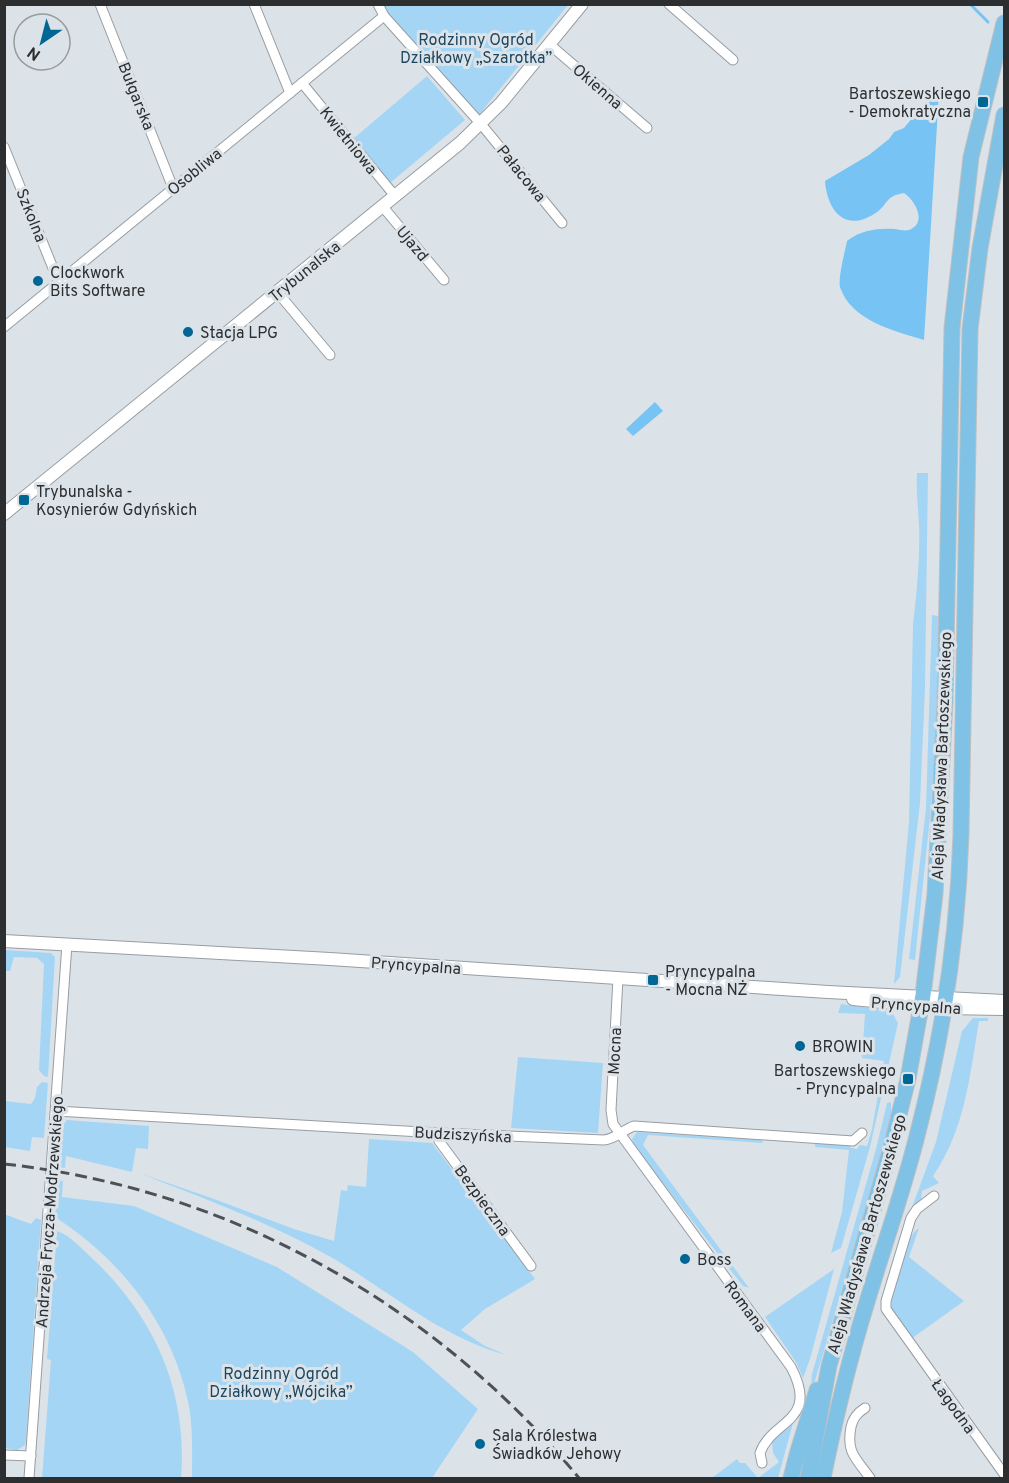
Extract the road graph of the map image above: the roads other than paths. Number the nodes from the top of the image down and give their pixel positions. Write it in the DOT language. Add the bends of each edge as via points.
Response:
graph roads {
  1 [pos="100,4"];
  2 [pos="254,4"];
  3 [pos="378,4"];
  4 [pos="582,4"];
  5 [pos="669,4"];
  6 [pos="384,16"];
  7 [pos="1005,23"];
  8 [pos="549,44"];
  9 [pos="733,60"];
  10 [pos="302,83"];
  11 [pos="290,93"];
  12 [pos="1005,115"];
  13 [pos="481,124"];
  14 [pos="647,128"];
  15 [pos="4,147"];
  16 [pos="173,188"];
  17 [pos="395,196"];
  18 [pos="383,207"];
  19 [pos="562,223"];
  20 [pos="444,280"];
  21 [pos="59,283"];
  22 [pos="278,292"];
  23 [pos="4,327"];
  24 [pos="330,354"];
  25 [pos="4,514"];
  26 [pos="4,941"];
  27 [pos="67,944"];
  28 [pos="618,978"];
  29 [pos="922,1001"];
  30 [pos="1005,1001"];
  31 [pos="944,1003"];
  32 [pos="1005,1009"];
  33 [pos="56,1111"];
  34 [pos="613,1124"];
  35 [pos="439,1133"];
  36 [pos="620,1133"];
  37 [pos="862,1133"];
  38 [pos="934,1196"];
  39 [pos="531,1266"];
  40 [pos="829,1366"];
  41 [pos="865,1408"];
  42 [pos="4,1455"];
  43 [pos="31,1456"];
  44 [pos="762,1463"];
  45 [pos="1005,1474"];
  46 [pos="29,1479"];
  47 [pos="791,1479"];
  48 [pos="808,1479"];
  49 [pos="823,1479"];
  50 [pos="870,1479"];
  1 -- 16 [label="street, Bułgarska"];
  2 -- 11 [label="street"];
  3 -- 6 [label="street, Pałacowa"];
  4 -- 8 [label="street, Trybunalska"];
  5 -- 9 [label="street"];
  6 -- 10 [label="street, Osobliwa"];
  6 -- 13 [label="street, Pałacowa"];
  7 -- 29 [label="main road, Aleja Władysława Bartoszewskiego" via="971,157 952,328 945,702 935,885"];
  8 -- 13 [label="street, Trybunalska"];
  8 -- 14 [label="street, Okienna"];
  10 -- 11 [label="street, Osobliwa"];
  10 -- 17 [label="street, Kwietniowa"];
  11 -- 16 [label="street, Osobliwa"];
  12 -- 31 [label="main road, Aleja Władysława Bartoszewskiego" via="980,248 970,329 960,863"];
  13 -- 17 [label="street, Trybunalska"];
  13 -- 19 [label="street, Pałacowa"];
  15 -- 21 [label="street, Szkolna"];
  16 -- 21 [label="street, Osobliwa"];
  17 -- 18 [label="street, Trybunalska"];
  18 -- 20 [label="street, Ujazd"];
  18 -- 22 [label="street, Trybunalska"];
  21 -- 23 [label="street, Osobliwa"];
  22 -- 24 [label="street"];
  22 -- 25 [label="street, Trybunalska"];
  26 -- 27 [label="street, Pryncypalna"];
  27 -- 28 [label="street, Pryncypalna"];
  27 -- 33 [label="street, Andrzeja Frycza-Modrzewskiego"];
  28 -- 29 [label="street, Pryncypalna"];
  28 -- 34 [label="street, Mocna"];
  29 -- 31 [label="street, Pryncypalna"];
  29 -- 40 [label="main road, Aleja Władysława Bartoszewskiego" via="891,1147"];
  30 -- 31 [label="street, Pryncypalna"];
  31 -- 32 [label="street, Pryncypalna"];
  31 -- 49 [label="main road, Aleja Władysława Bartoszewskiego" via="918,1133 866,1303"];
  33 -- 35 [label="street, Budziszyńska"];
  33 -- 43 [label="street, Andrzeja Frycza-Modrzewskiego"];
  34 -- 36 [label="street, Romana"];
  35 -- 36 [label="street, Budziszyńska" via="604,1140"];
  35 -- 39 [label="street, Bezpieczna" via="439,1141"];
  36 -- 37 [label="street, Budziszyńska" via="634,1126 853,1141"];
  36 -- 44 [label="street, Romana" via="794,1373 799,1390 798,1408 788,1423 765,1443 760,1453"];
  38 -- 45 [label="street, Łagodna" via="911,1218 886,1301 887,1312"];
  40 -- 47 [label="main road" via="817,1390"];
  40 -- 48 [label="main road, Aleja Władysława Bartoszewskiego"];
  41 -- 50 [label="street" via="853,1419 849,1444"];
  42 -- 43 [label="street"];
  43 -- 46 [label="street, Andrzeja Frycza-Modrzewskiego"];
}
